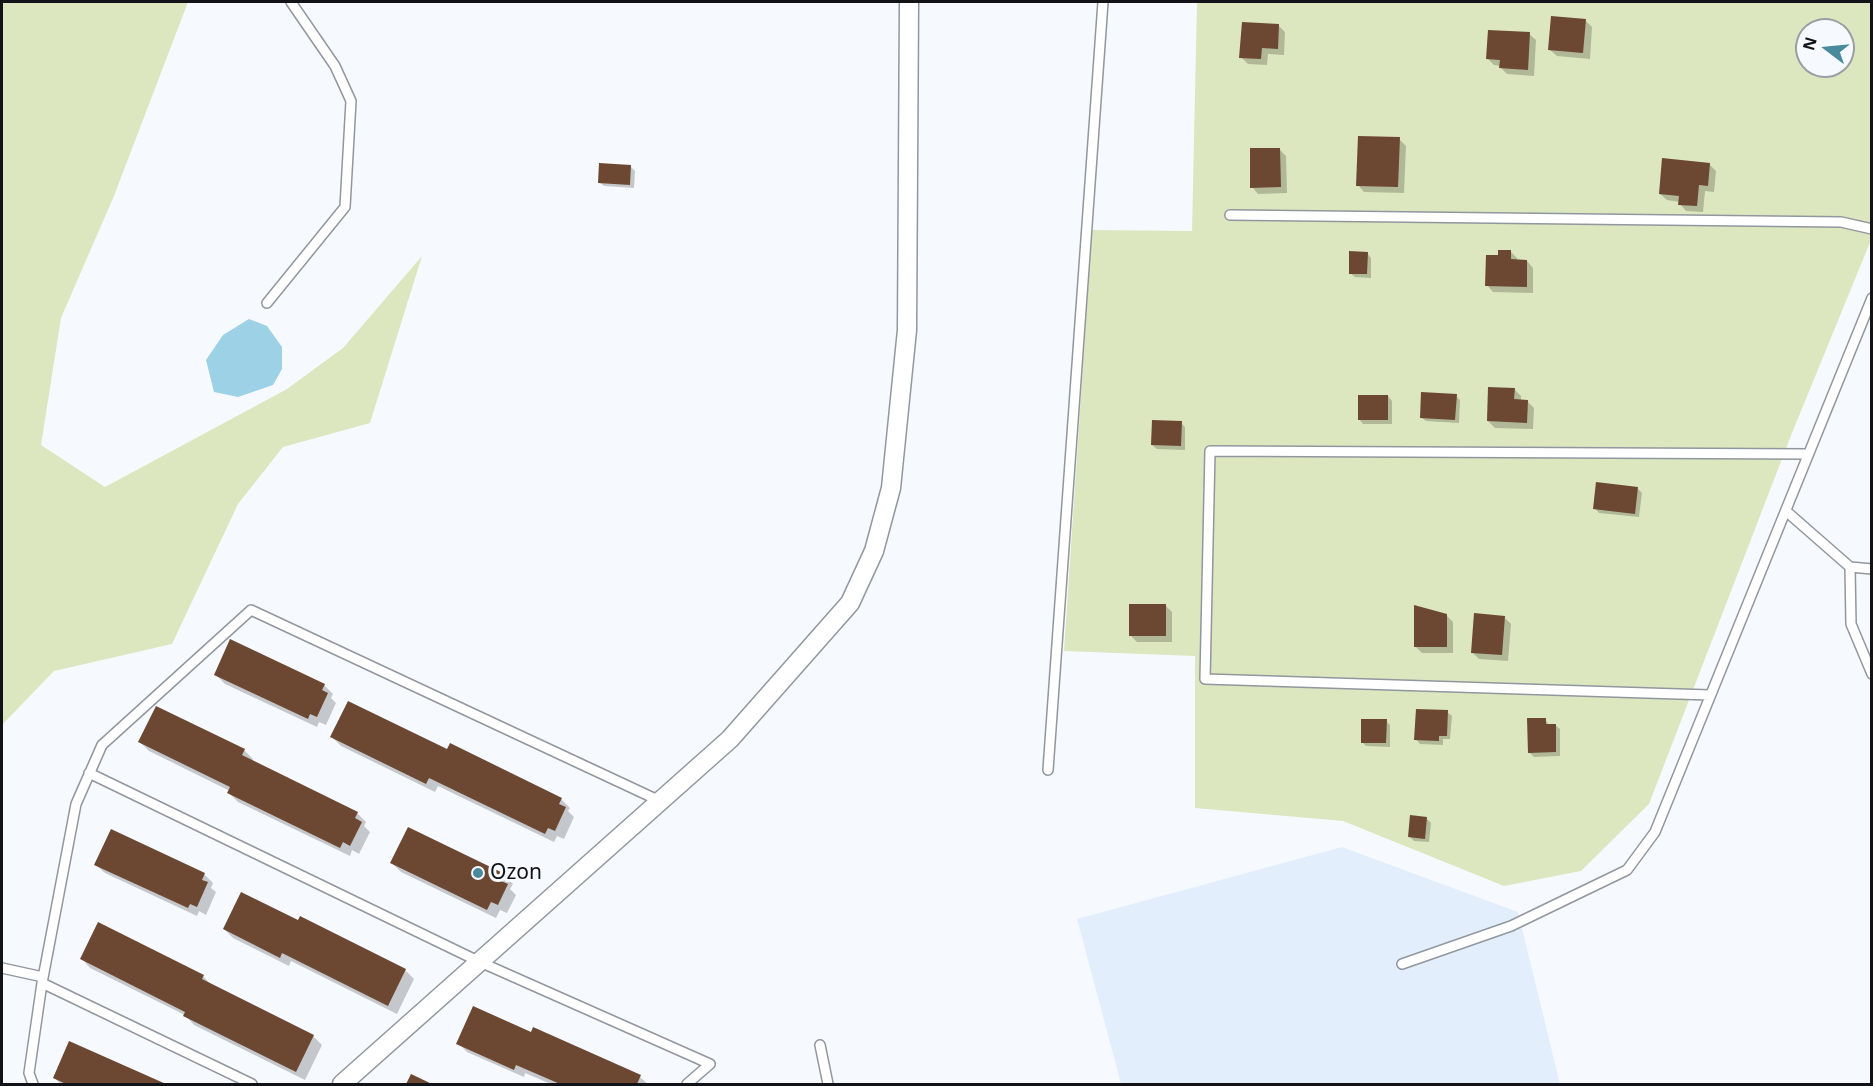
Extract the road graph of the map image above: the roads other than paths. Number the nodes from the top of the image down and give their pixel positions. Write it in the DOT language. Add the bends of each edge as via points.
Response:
graph roads {
  1 [pos="291,2"];
  2 [pos="909,2"];
  3 [pos="1103,2"];
  4 [pos="1230,215"];
  5 [pos="1872,229"];
  6 [pos="1872,298"];
  7 [pos="267,303"];
  8 [pos="1808,454"];
  9 [pos="1786,511"];
  10 [pos="1850,567"];
  11 [pos="1872,569"];
  12 [pos="1872,674"];
  13 [pos="1710,695"];
  14 [pos="1048,770"];
  15 [pos="89,774"];
  16 [pos="660,801"];
  17 [pos="480,962"];
  18 [pos="1402,964"];
  19 [pos="2,968"];
  20 [pos="42,980"];
  21 [pos="820,1045"];
  22 [pos="33,1084"];
  23 [pos="252,1084"];
  24 [pos="342,1084"];
  25 [pos="687,1084"];
  26 [pos="828,1084"];
  1 -- 7 [label="lane" via="335,66 351,101 345,207"];
  2 -- 16 [label="street" via="907,330 891,488 874,551 850,603 730,739"];
  3 -- 14 [label="lane"];
  4 -- 5 [label="lane" via="1840,222"];
  6 -- 8 [label="lane"];
  8 -- 9 [label="lane"];
  8 -- 13 [label="lane" via="1210,451 1205,679"];
  9 -- 10 [label="lane"];
  9 -- 13 [label="lane"];
  10 -- 11 [label="lane"];
  10 -- 12 [label="lane" via="1851,624"];
  13 -- 18 [label="lane" via="1655,832 1627,870 1511,926"];
  15 -- 16 [label="lane" via="102,746 251,610"];
  15 -- 17 [label="lane"];
  15 -- 20 [label="lane" via="76,804"];
  16 -- 17 [label="street"];
  17 -- 24 [label="street"];
  17 -- 25 [label="lane" via="710,1064"];
  19 -- 20 [label="lane"];
  20 -- 22 [label="lane" via="29,1073"];
  20 -- 23 [label="lane"];
  21 -- 26 [label="lane"];
}
